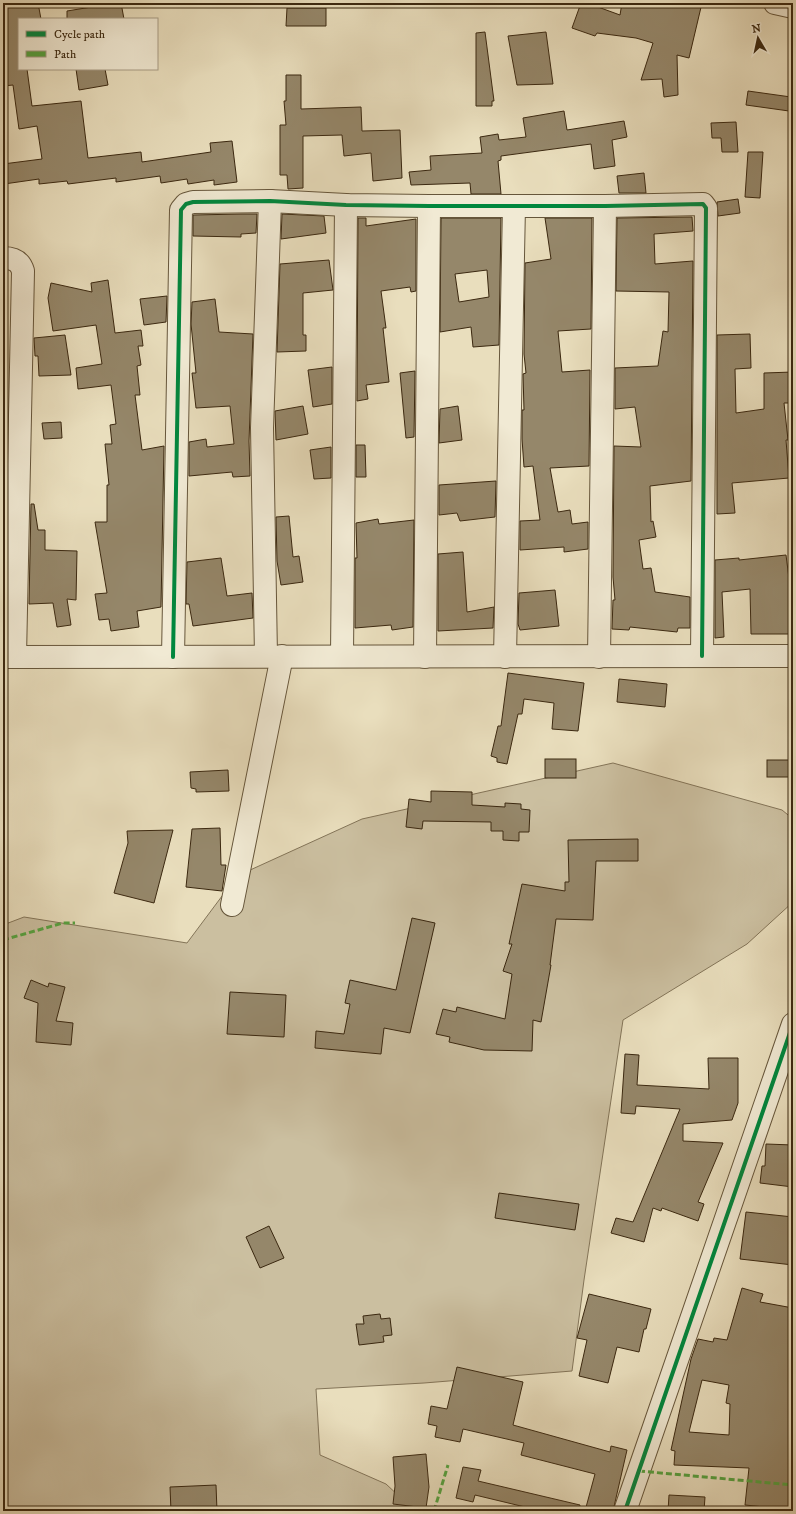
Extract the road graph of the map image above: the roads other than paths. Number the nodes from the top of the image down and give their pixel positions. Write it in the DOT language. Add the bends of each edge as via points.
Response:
graph roads {
  1 [pos="775,3"];
  2 [pos="793,7"];
  3 [pos="270,202"];
  4 [pos="346,205"];
  5 [pos="429,206"];
  6 [pos="514,206"];
  7 [pos="605,206"];
  8 [pos="3,258"];
  9 [pos="274,656"];
  10 [pos="342,656"];
  11 [pos="702,656"];
  12 [pos="793,656"];
  13 [pos="9,657"];
  14 [pos="173,657"];
  15 [pos="425,657"];
  16 [pos="505,657"];
  17 [pos="599,657"];
  18 [pos="232,905"];
  19 [pos="793,1024"];
  20 [pos="624,1511"];
  1 -- 2 [label="street"];
  3 -- 4 [label="street"];
  3 -- 9 [label="street" via="262,428"];
  3 -- 14 [label="street" via="193,202 186,204 181,210"];
  4 -- 5 [label="street"];
  4 -- 10 [label="street"];
  5 -- 6 [label="street"];
  5 -- 15 [label="street"];
  6 -- 7 [label="street"];
  6 -- 16 [label="street"];
  7 -- 11 [label="street" via="697,203 703,204 706,208"];
  7 -- 17 [label="street"];
  8 -- 13 [label="street" via="16,260 23,271"];
  9 -- 10 [label="street"];
  9 -- 14 [label="street"];
  9 -- 18 [label="street"];
  10 -- 15 [label="street"];
  11 -- 12 [label="street"];
  11 -- 17 [label="street"];
  13 -- 14 [label="street"];
  15 -- 16 [label="street"];
  16 -- 17 [label="street"];
  19 -- 20 [label="street"];
}
